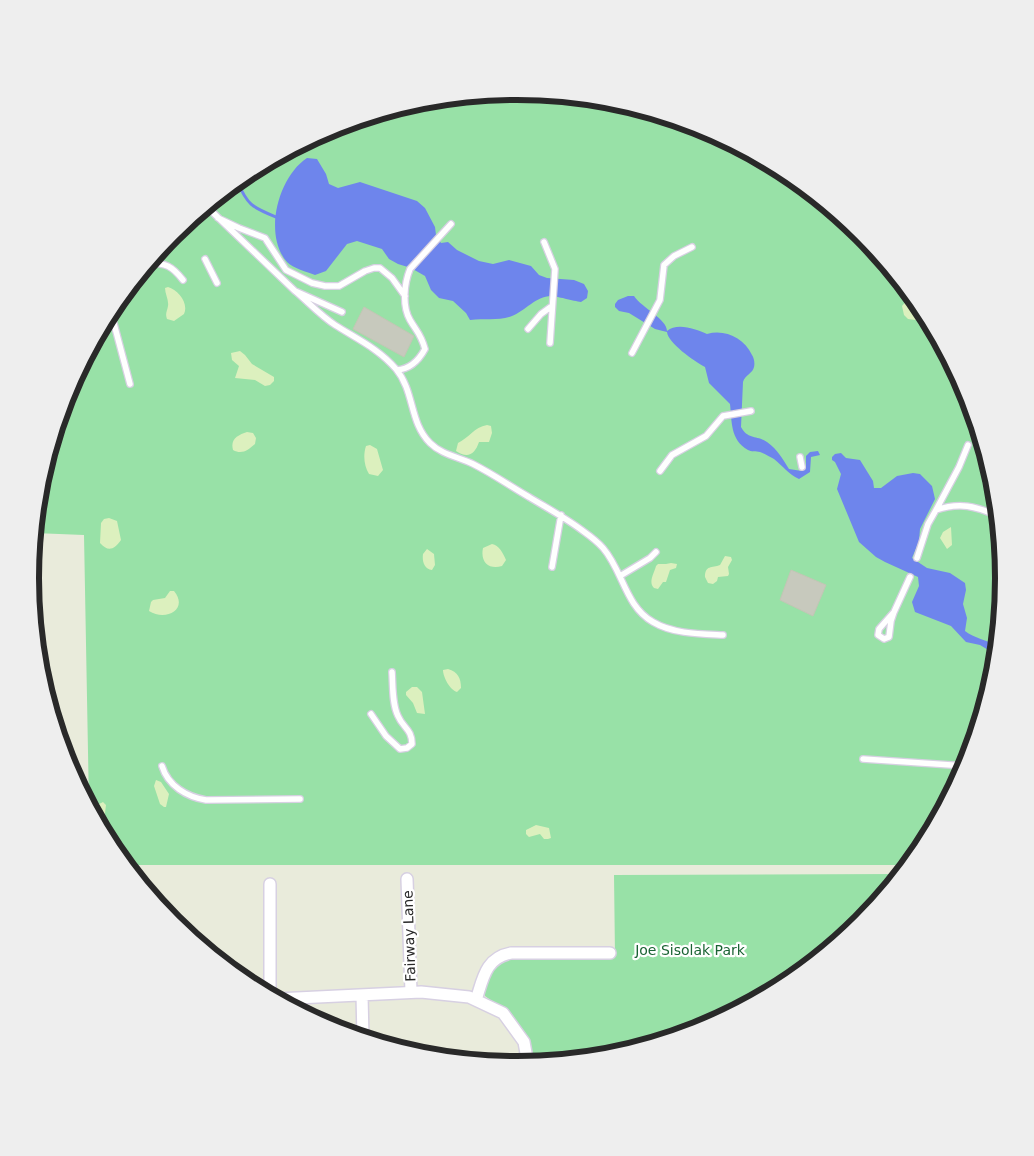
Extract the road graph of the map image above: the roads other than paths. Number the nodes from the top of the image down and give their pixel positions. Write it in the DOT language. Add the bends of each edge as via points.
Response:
graph roads {
  1 [pos="211,211"];
  2 [pos="218,218"];
  3 [pos="450,224"];
  4 [pos="544,242"];
  5 [pos="692,247"];
  6 [pos="205,259"];
  7 [pos="157,263"];
  8 [pos="183,280"];
  9 [pos="217,284"];
  10 [pos="295,291"];
  11 [pos="405,296"];
  12 [pos="552,303"];
  13 [pos="342,312"];
  14 [pos="114,320"];
  15 [pos="528,329"];
  16 [pos="550,343"];
  17 [pos="632,353"];
  18 [pos="397,370"];
  19 [pos="130,384"];
  20 [pos="751,412"];
  21 [pos="968,445"];
  22 [pos="800,457"];
  23 [pos="802,467"];
  24 [pos="660,471"];
  25 [pos="936,510"];
  26 [pos="990,513"];
  27 [pos="561,515"];
  28 [pos="656,552"];
  29 [pos="917,558"];
  30 [pos="552,567"];
  31 [pos="620,576"];
  32 [pos="910,577"];
  33 [pos="894,612"];
  34 [pos="723,635"];
  35 [pos="392,672"];
  36 [pos="370,714"];
  37 [pos="864,759"];
  38 [pos="162,766"];
  39 [pos="957,766"];
  40 [pos="300,799"];
  41 [pos="407,879"];
  42 [pos="270,884"];
  43 [pos="610,953"];
  44 [pos="270,987"];
  45 [pos="410,992"];
  46 [pos="362,994"];
  47 [pos="289,998"];
  48 [pos="476,1000"];
  49 [pos="363,1031"];
  50 [pos="526,1056"];
  1 -- 2 [label="lane"];
  2 -- 10 [label="lane"];
  2 -- 11 [label="lane" via="265,238 286,270 312,283 339,286 365,271 380,268"];
  3 -- 11 [label="lane" via="410,269"];
  4 -- 12 [label="lane" via="555,269"];
  5 -- 17 [label="lane" via="664,265 660,300"];
  6 -- 9 [label="lane"];
  7 -- 8 [label="lane" via="176,271"];
  10 -- 13 [label="lane"];
  10 -- 18 [label="lane" via="333,324 382,353"];
  11 -- 18 [label="lane" via="405,310 422,337 425,349 412,365"];
  12 -- 15 [label="lane"];
  12 -- 16 [label="lane"];
  14 -- 19 [label="lane"];
  18 -- 27 [label="lane" via="412,400 415,419 430,443"];
  20 -- 24 [label="lane" via="723,416 706,436 672,455"];
  21 -- 25 [label="lane"];
  22 -- 23 [label="lane"];
  25 -- 26 [label="lane" via="964,505"];
  25 -- 29 [label="lane"];
  27 -- 30 [label="lane"];
  27 -- 31 [label="lane" via="604,549"];
  28 -- 31 [label="lane"];
  31 -- 34 [label="lane" via="633,602 654,623 673,629"];
  32 -- 33 [label="lane"];
  35 -- 36 [label="lane" via="395,708 412,736 412,744 400,749"];
  37 -- 39 [label="lane"];
  38 -- 40 [label="lane" via="164,775 173,786 194,798"];
  41 -- 45 [label="street, Fairway Lane"];
  42 -- 44 [label="street"];
  43 -- 48 [label="street" via="503,955 487,968"];
  45 -- 46 [label="street"];
  45 -- 48 [label="street"];
  46 -- 47 [label="street"];
  46 -- 49 [label="street"];
  48 -- 50 [label="street" via="503,1013 524,1042"];
}
